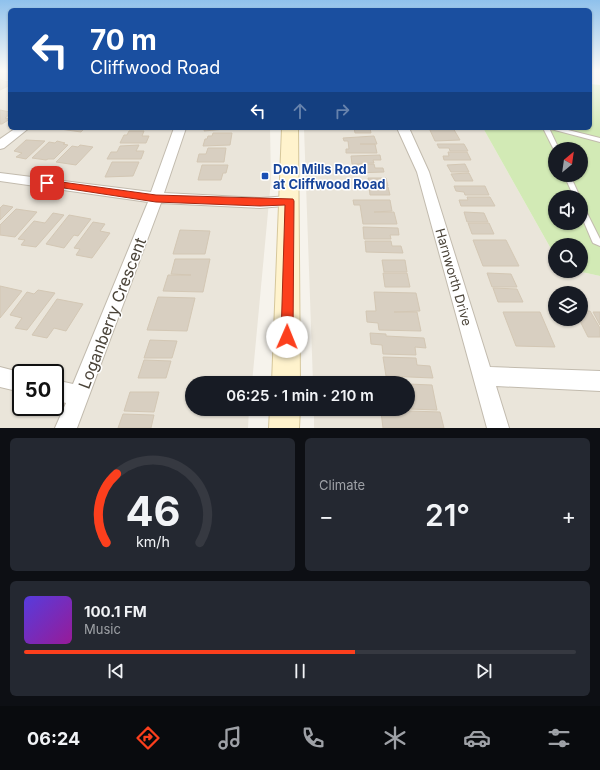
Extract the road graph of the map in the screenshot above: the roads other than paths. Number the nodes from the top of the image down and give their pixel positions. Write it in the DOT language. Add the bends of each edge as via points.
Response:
graph roads {
  1 [pos="20,130"];
  2 [pos="179,130"];
  3 [pos="290,130"];
  4 [pos="404,130"];
  5 [pos="547,130"];
  6 [pos="560,130"];
  7 [pos="600,140"];
  8 [pos="553,142"];
  9 [pos="0,145"];
  10 [pos="0,177"];
  11 [pos="156,198"];
  12 [pos="290,201"];
  13 [pos="588,223"];
  14 [pos="600,243"];
  15 [pos="286,376"];
  16 [pos="482,376"];
  17 [pos="0,378"];
  18 [pos="12,380"];
  19 [pos="600,381"];
  20 [pos="64,392"];
  21 [pos="79,396"];
  22 [pos="285,416"];
  23 [pos="66,428"];
  24 [pos="284,428"];
  25 [pos="498,428"];
  1 -- 9 [label="street"];
  2 -- 11 [label="street, Loganberry Crescent"];
  3 -- 12 [label="main road"];
  4 -- 16 [label="street, Harnworth Drive" via="424,172"];
  5 -- 8 [label="lane"];
  6 -- 7 [label="lane"];
  10 -- 11 [label="street"];
  11 -- 12 [label="street"];
  11 -- 21 [label="street, Loganberry Crescent"];
  12 -- 15 [label="main road"];
  13 -- 14 [label="lane" via="596,242"];
  16 -- 19 [label="street"];
  16 -- 25 [label="street, Harnworth Drive"];
  17 -- 18 [label="street"];
  20 -- 21 [label="street"];
  21 -- 23 [label="street, Loganberry Crescent"];
  22 -- 24 [label="main road"];
}
